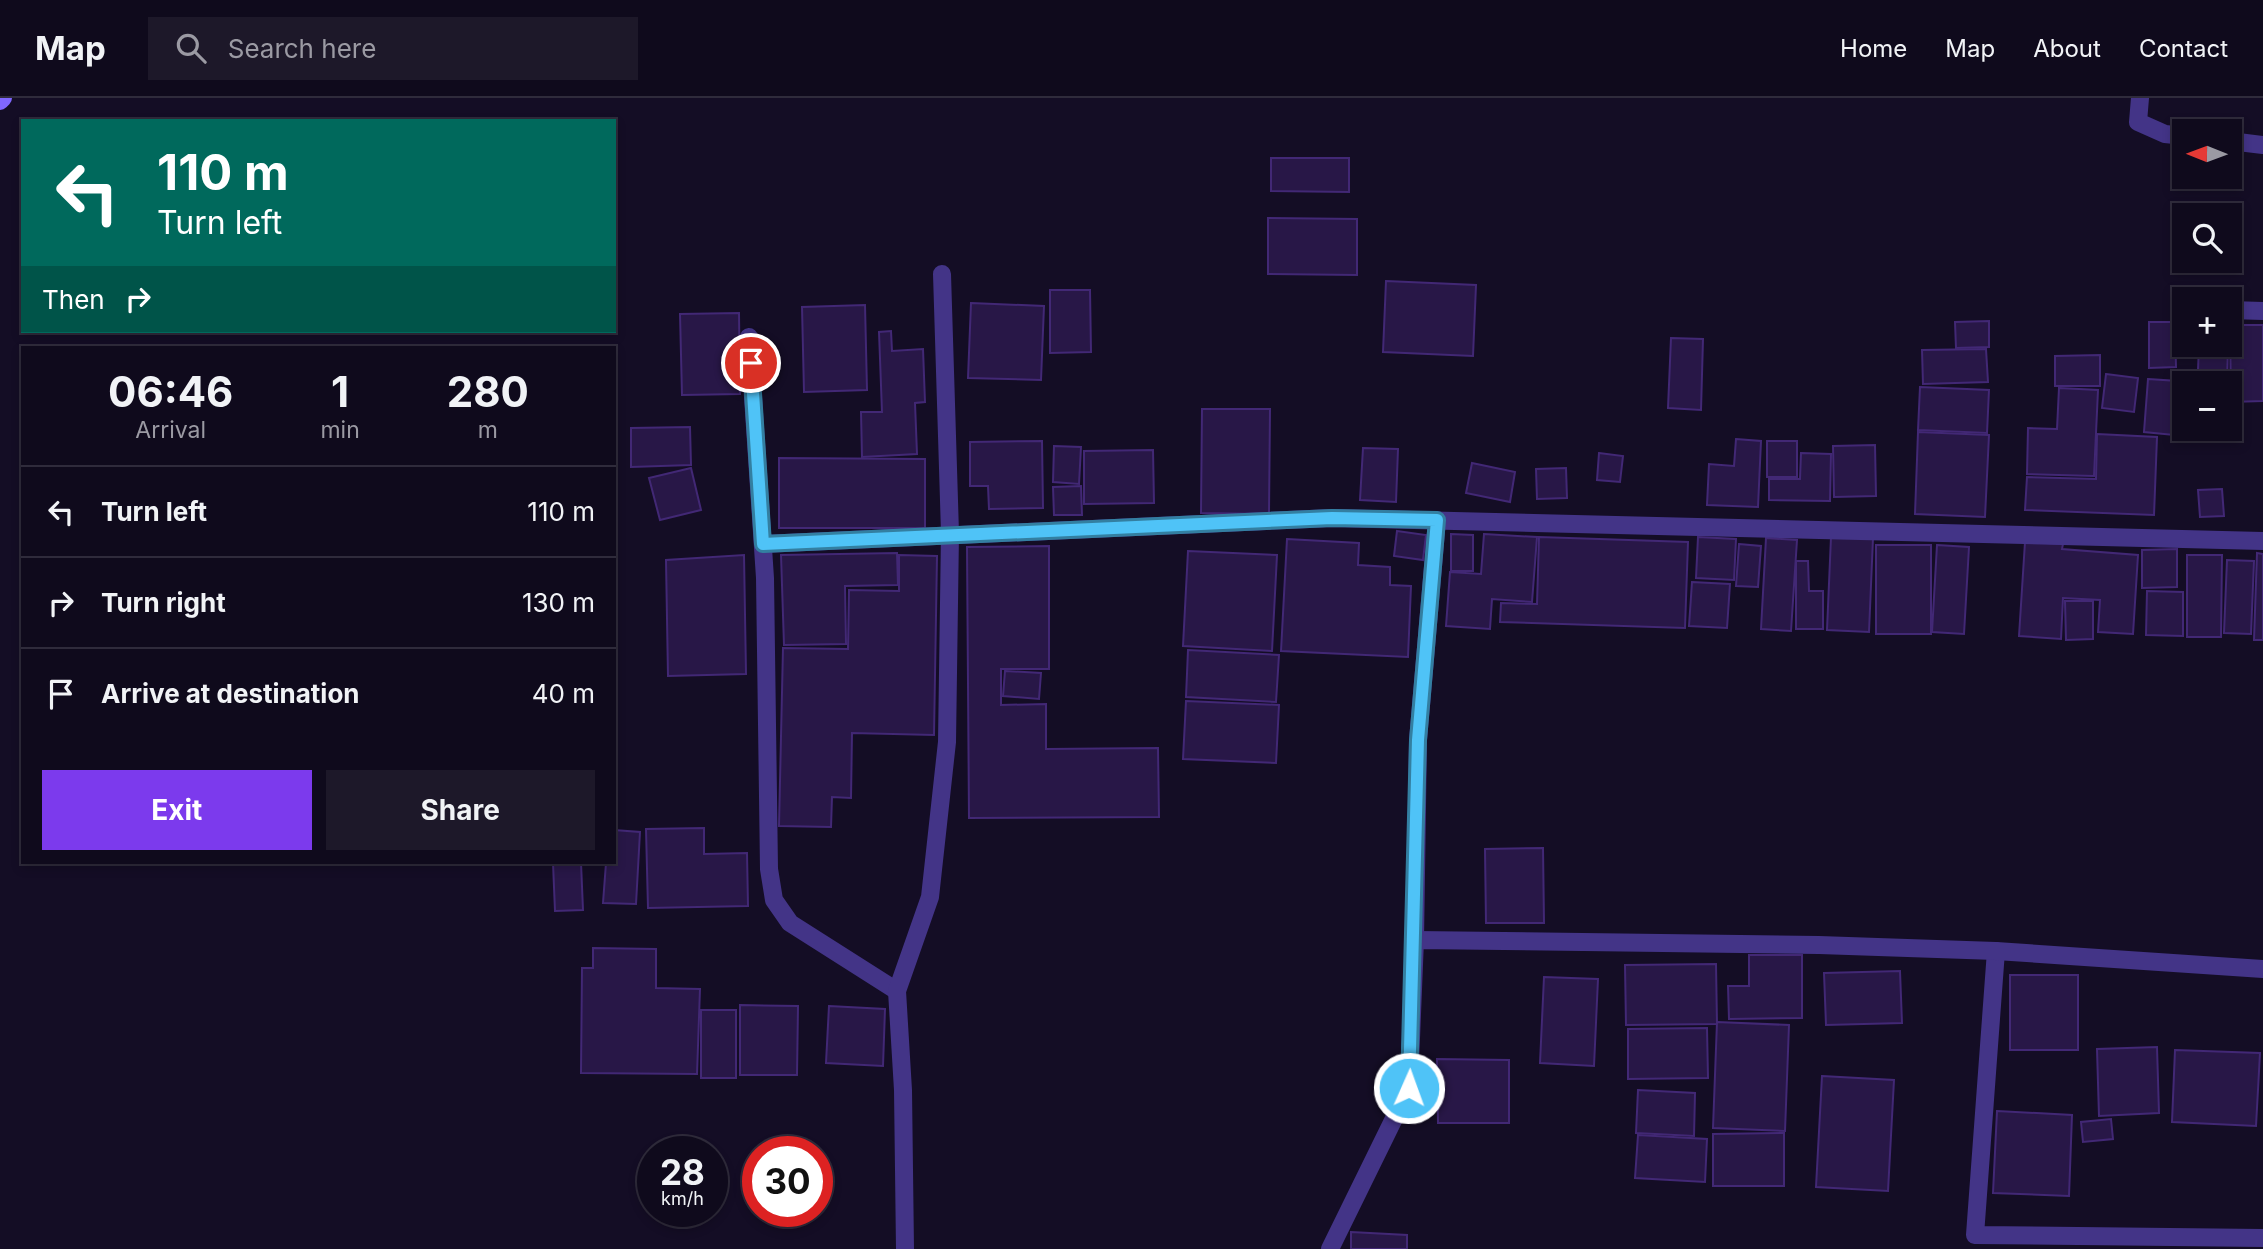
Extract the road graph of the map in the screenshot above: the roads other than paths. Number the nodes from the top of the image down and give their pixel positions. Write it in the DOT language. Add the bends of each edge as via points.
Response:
graph roads {
  1 [pos="2140,98"];
  2 [pos="2172,135"];
  3 [pos="2242,142"];
  4 [pos="2263,145"];
  5 [pos="942,274"];
  6 [pos="2242,310"];
  7 [pos="2263,311"];
  8 [pos="749,337"];
  9 [pos="1437,520"];
  10 [pos="950,533"];
  11 [pos="2263,541"];
  12 [pos="763,544"];
  13 [pos="1415,940"];
  14 [pos="1996,951"];
  15 [pos="2263,969"];
  16 [pos="897,991"];
  17 [pos="2263,1238"];
  18 [pos="905,1249"];
  19 [pos="1331,1249"];
  1 -- 2 [label="street" via="2138,122"];
  3 -- 4 [label="street"];
  5 -- 10 [label="street"];
  6 -- 7 [label="street"];
  8 -- 12 [label="street"];
  9 -- 10 [label="street" via="1332,518"];
  9 -- 11 [label="street"];
  9 -- 13 [label="street" via="1418,740"];
  10 -- 12 [label="street"];
  10 -- 16 [label="street" via="947,742 930,897"];
  12 -- 16 [label="street" via="769,869 774,900 790,923"];
  13 -- 14 [label="street"];
  13 -- 19 [label="street" via="1409,1088"];
  14 -- 15 [label="street"];
  14 -- 17 [label="street" via="1975,1235"];
  16 -- 18 [label="street"];
}
